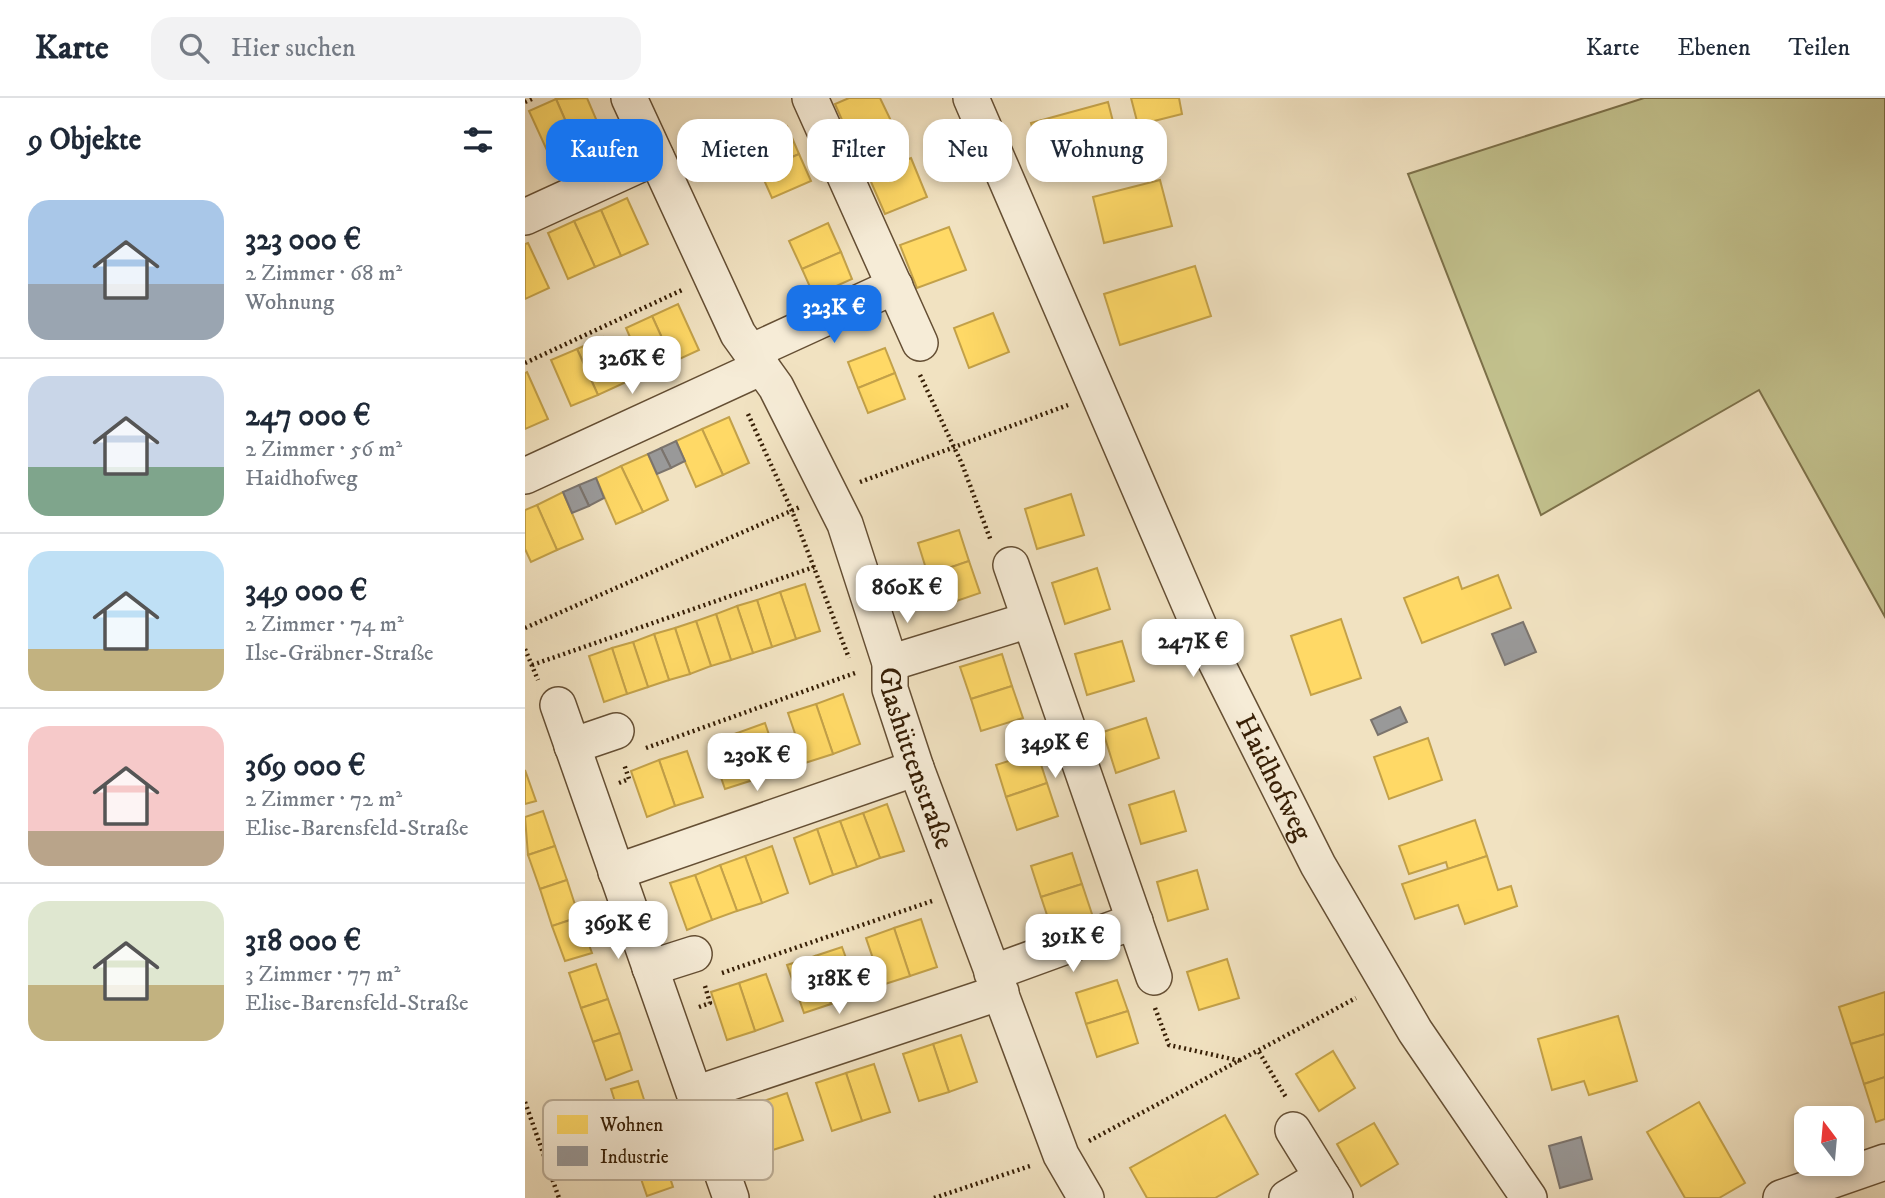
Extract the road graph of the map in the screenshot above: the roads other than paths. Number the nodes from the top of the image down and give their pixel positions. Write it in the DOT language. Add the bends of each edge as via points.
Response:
graph roads {
  1 [pos="629,98"];
  2 [pos="810,98"];
  3 [pos="971,98"];
  4 [pos="638,119"];
  5 [pos="663,173"];
  6 [pos="603,182"];
  7 [pos="525,217"];
  8 [pos="895,286"];
  9 [pos="920,343"];
  10 [pos="749,367"];
  11 [pos="525,476"];
  12 [pos="1011,565"];
  13 [pos="1029,620"];
  14 [pos="890,663"];
  15 [pos="558,705"];
  16 [pos="572,746"];
  17 [pos="624,747"];
  18 [pos="916,768"];
  19 [pos="616,872"];
  20 [pos="1135,920"];
  21 [pos="650,968"];
  22 [pos="705,970"];
  23 [pos="1154,977"];
  24 [pos="997,983"];
  25 [pos="695,1094"];
  26 [pos="697,1100"];
  27 [pos="1293,1130"];
  28 [pos="1885,1162"];
  29 [pos="725,1180"];
  30 [pos="1329,1188"];
  31 [pos="731,1198"];
  32 [pos="1086,1198"];
  33 [pos="1287,1198"];
  34 [pos="1529,1198"];
  35 [pos="1781,1198"];
  1 -- 4 [label="street, Glashüttenstraße"];
  2 -- 8 [label="street"];
  3 -- 34 [label="street, Haidhofweg" via="1204,638 1318,865 1415,1031"];
  5 -- 10 [label="street, Glashüttenstraße"];
  6 -- 7 [label="street"];
  8 -- 9 [label="street"];
  8 -- 10 [label="street"];
  10 -- 11 [label="street"];
  10 -- 14 [label="street, Glashüttenstraße" via="776,387 831,493"];
  12 -- 13 [label="street"];
  13 -- 14 [label="street"];
  13 -- 20 [label="street"];
  14 -- 18 [label="street, Glashüttenstraße" via="890,689"];
  15 -- 16 [label="street"];
  16 -- 17 [label="street"];
  16 -- 19 [label="street"];
  18 -- 19 [label="street"];
  18 -- 24 [label="street, Glashüttenstraße"];
  19 -- 21 [label="street"];
  20 -- 23 [label="street"];
  20 -- 24 [label="street"];
  21 -- 22 [label="street"];
  21 -- 25 [label="street"];
  24 -- 25 [label="street"];
  24 -- 32 [label="street, Glashüttenstraße" via="1061,1155"];
  25 -- 26 [label="street"];
  27 -- 30 [label="street"];
  28 -- 35 [label="street"];
  29 -- 31 [label="street"];
  30 -- 33 [label="street"];
}
